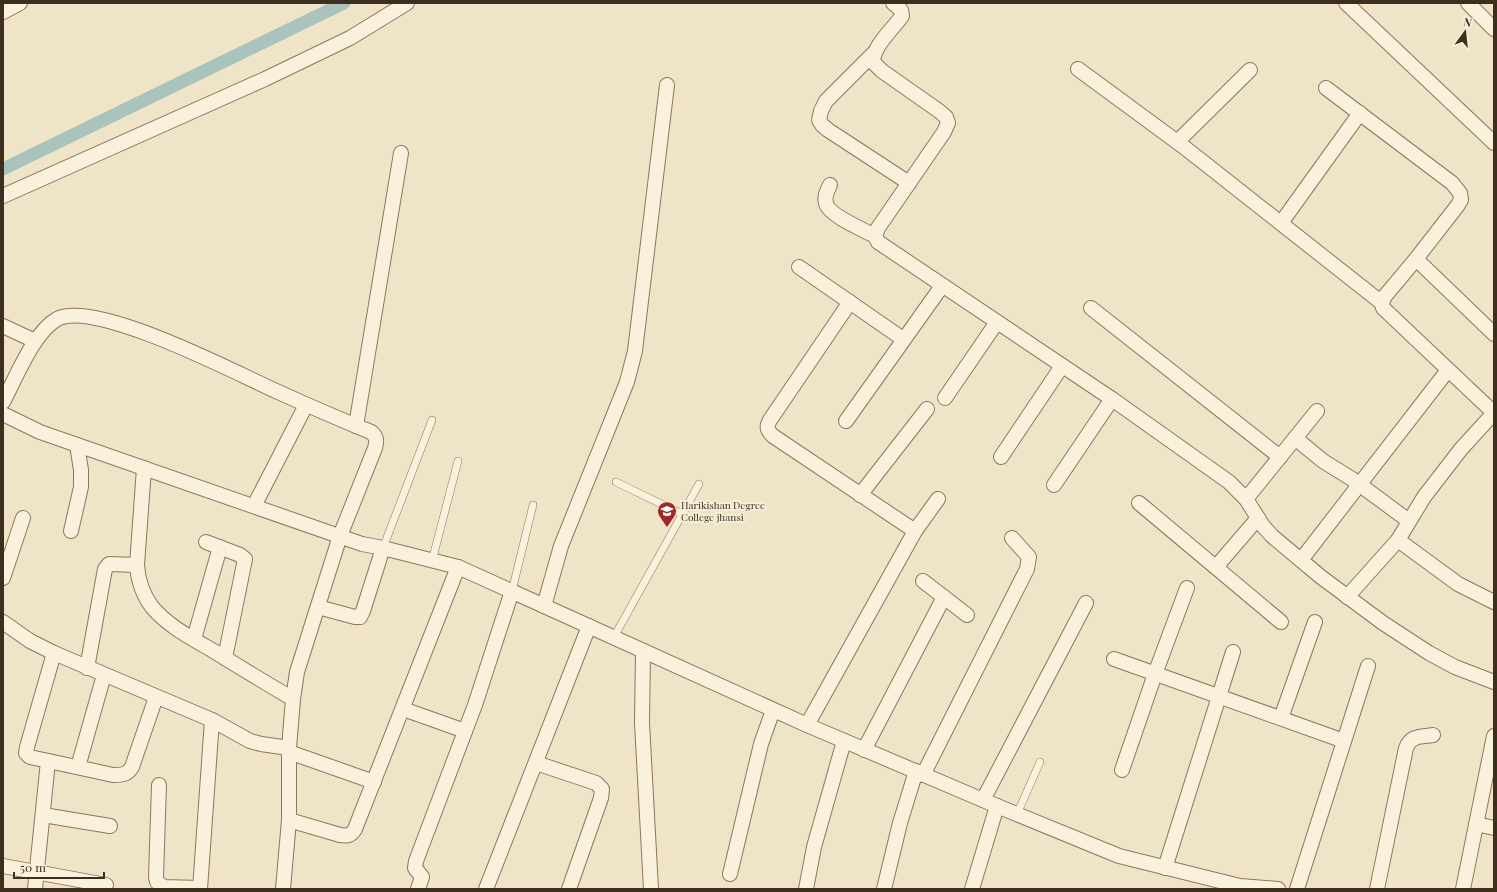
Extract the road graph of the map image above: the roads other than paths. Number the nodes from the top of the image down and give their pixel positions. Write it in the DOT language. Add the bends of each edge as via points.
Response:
graph roads {
  1 [pos="20,3"];
  2 [pos="407,3"];
  3 [pos="893,3"];
  4 [pos="1346,3"];
  5 [pos="1468,3"];
  6 [pos="3,12"];
  7 [pos="1494,29"];
  8 [pos="873,54"];
  9 [pos="1078,69"];
  10 [pos="1250,70"];
  11 [pos="667,84"];
  12 [pos="1326,88"];
  13 [pos="1360,113"];
  14 [pos="1177,142"];
  15 [pos="1494,143"];
  16 [pos="401,152"];
  17 [pos="909,183"];
  18 [pos="830,185"];
  19 [pos="3,196"];
  20 [pos="1281,223"];
  21 [pos="875,236"];
  22 [pos="1416,259"];
  23 [pos="799,267"];
  24 [pos="942,286"];
  25 [pos="850,302"];
  26 [pos="1382,303"];
  27 [pos="1091,308"];
  28 [pos="997,322"];
  29 [pos="3,326"];
  30 [pos="1494,334"];
  31 [pos="903,339"];
  32 [pos="35,341"];
  33 [pos="1062,366"];
  34 [pos="1448,370"];
  35 [pos="945,398"];
  36 [pos="1112,400"];
  37 [pos="3,402"];
  38 [pos="306,404"];
  39 [pos="927,409"];
  40 [pos="1317,411"];
  41 [pos="1494,413"];
  42 [pos="3,414"];
  43 [pos="432,420"];
  44 [pos="846,422"];
  45 [pos="356,426"];
  46 [pos="1295,438"];
  47 [pos="77,445"];
  48 [pos="1001,457"];
  49 [pos="1280,457"];
  50 [pos="458,461"];
  51 [pos="144,468"];
  52 [pos="616,482"];
  53 [pos="699,484"];
  54 [pos="1359,484"];
  55 [pos="1054,485"];
  56 [pos="860,495"];
  57 [pos="938,499"];
  58 [pos="1246,499"];
  59 [pos="1140,503"];
  60 [pos="533,505"];
  61 [pos="254,506"];
  62 [pos="682,514"];
  63 [pos="22,518"];
  64 [pos="1258,518"];
  65 [pos="1409,521"];
  66 [pos="71,531"];
  67 [pos="915,531"];
  68 [pos="340,536"];
  69 [pos="1012,538"];
  70 [pos="1398,540"];
  71 [pos="206,542"];
  72 [pos="220,547"];
  73 [pos="383,548"];
  74 [pos="1301,560"];
  75 [pos="432,561"];
  76 [pos="137,565"];
  77 [pos="458,567"];
  78 [pos="1216,567"];
  79 [pos="3,578"];
  80 [pos="923,581"];
  81 [pos="1187,588"];
  82 [pos="512,591"];
  83 [pos="944,597"];
  84 [pos="1347,597"];
  85 [pos="1494,602"];
  86 [pos="1086,603"];
  87 [pos="544,606"];
  88 [pos="318,607"];
  89 [pos="967,615"];
  90 [pos="3,622"];
  91 [pos="1281,622"];
  92 [pos="1315,622"];
  93 [pos="589,626"];
  94 [pos="614,637"];
  95 [pos="194,639"];
  96 [pos="643,651"];
  97 [pos="1233,652"];
  98 [pos="54,653"];
  99 [pos="224,658"];
  100 [pos="1114,659"];
  101 [pos="1368,666"];
  102 [pos="87,668"];
  103 [pos="1155,674"];
  104 [pos="104,675"];
  105 [pos="1494,682"];
  106 [pos="1218,696"];
  107 [pos="156,697"];
  108 [pos="293,699"];
  109 [pos="403,709"];
  110 [pos="772,710"];
  111 [pos="1281,718"];
  112 [pos="212,720"];
  113 [pos="807,725"];
  114 [pos="465,731"];
  115 [pos="1433,736"];
  116 [pos="1494,736"];
  117 [pos="844,741"];
  118 [pos="1344,741"];
  119 [pos="289,750"];
  120 [pos="864,750"];
  121 [pos="48,761"];
  122 [pos="1040,762"];
  123 [pos="536,763"];
  124 [pos="78,767"];
  125 [pos="1122,770"];
  126 [pos="919,773"];
  127 [pos="374,782"];
  128 [pos="159,785"];
  129 [pos="983,800"];
  130 [pos="997,806"];
  131 [pos="1017,814"];
  132 [pos="43,815"];
  133 [pos="289,820"];
  134 [pos="1476,824"];
  135 [pos="110,826"];
  136 [pos="1494,828"];
  137 [pos="3,866"];
  138 [pos="1165,868"];
  139 [pos="37,873"];
  140 [pos="730,874"];
  141 [pos="106,885"];
  142 [pos="35,889"];
  143 [pos="200,889"];
  144 [pos="284,889"];
  145 [pos="418,889"];
  146 [pos="486,889"];
  147 [pos="569,889"];
  148 [pos="651,889"];
  149 [pos="806,889"];
  150 [pos="884,889"];
  151 [pos="972,889"];
  152 [pos="1278,889"];
  153 [pos="1297,889"];
  154 [pos="1377,889"];
  155 [pos="1463,889"];
  1 -- 6 [label="street"];
  2 -- 19 [label="street" via="350,38 271,77"];
  3 -- 8 [label="street" via="901,10 902,16"];
  4 -- 15 [label="street"];
  5 -- 7 [label="street"];
  8 -- 17 [label="street" via="873,62 882,71 939,111 948,123"];
  8 -- 17 [label="street" via="826,101 819,120 828,130"];
  9 -- 14 [label="street"];
  10 -- 14 [label="street"];
  11 -- 87 [label="street" via="635,351 624,389 561,546"];
  12 -- 13 [label="street"];
  13 -- 20 [label="street"];
  13 -- 22 [label="street" via="1452,183 1460,193 1458,205"];
  14 -- 20 [label="street"];
  16 -- 45 [label="street"];
  17 -- 21 [label="street"];
  18 -- 21 [label="street" via="826,194 828,209"];
  20 -- 26 [label="street"];
  21 -- 24 [label="street" via="878,242"];
  22 -- 26 [label="street" via="1393,285"];
  22 -- 30 [label="street"];
  23 -- 25 [label="street"];
  24 -- 28 [label="street"];
  24 -- 31 [label="street"];
  25 -- 31 [label="street"];
  25 -- 56 [label="street" via="767,428 773,436"];
  26 -- 34 [label="street" via="1383,308"];
  27 -- 49 [label="street"];
  28 -- 33 [label="street"];
  28 -- 35 [label="street"];
  29 -- 32 [label="street"];
  31 -- 44 [label="street"];
  32 -- 37 [label="street"];
  32 -- 38 [label="street" via="47,326 58,319 69,316 100,318 169,341"];
  33 -- 36 [label="street"];
  33 -- 48 [label="street"];
  34 -- 41 [label="street"];
  34 -- 54 [label="street"];
  36 -- 55 [label="street"];
  36 -- 58 [label="street" via="1229,482"];
  38 -- 45 [label="street"];
  38 -- 61 [label="street"];
  39 -- 56 [label="street"];
  40 -- 46 [label="street"];
  41 -- 65 [label="street" via="1461,449 1428,491"];
  42 -- 47 [label="street" via="40,432"];
  43 -- 73 [label="lane"];
  45 -- 68 [label="street" via="375,435 376,443"];
  46 -- 49 [label="street"];
  46 -- 54 [label="street" via="1323,461"];
  47 -- 51 [label="street"];
  47 -- 66 [label="street" via="81,487"];
  49 -- 58 [label="street"];
  50 -- 75 [label="lane"];
  51 -- 61 [label="street"];
  51 -- 76 [label="street"];
  52 -- 62 [label="lane"];
  53 -- 62 [label="lane"];
  54 -- 65 [label="street"];
  54 -- 74 [label="street"];
  56 -- 67 [label="street"];
  57 -- 67 [label="street"];
  58 -- 64 [label="street"];
  59 -- 78 [label="street"];
  60 -- 82 [label="lane"];
  61 -- 68 [label="street"];
  62 -- 94 [label="lane"];
  63 -- 79 [label="street"];
  64 -- 74 [label="street" via="1272,536"];
  64 -- 78 [label="street"];
  65 -- 70 [label="street"];
  67 -- 113 [label="street"];
  68 -- 73 [label="street"];
  68 -- 88 [label="street"];
  69 -- 126 [label="street" via="1029,556 1028,569"];
  70 -- 84 [label="street"];
  70 -- 85 [label="street" via="1458,584"];
  71 -- 72 [label="street"];
  72 -- 95 [label="street"];
  72 -- 99 [label="street" via="240,554 245,559"];
  73 -- 75 [label="street"];
  73 -- 88 [label="street" via="360,617"];
  74 -- 84 [label="street"];
  75 -- 77 [label="street"];
  76 -- 95 [label="street" via="143,592 152,607 165,620"];
  76 -- 102 [label="street" via="114,563 105,569"];
  77 -- 82 [label="street"];
  77 -- 109 [label="street"];
  78 -- 91 [label="street"];
  80 -- 83 [label="street"];
  81 -- 103 [label="street"];
  82 -- 87 [label="street"];
  82 -- 114 [label="street"];
  83 -- 89 [label="street"];
  83 -- 120 [label="street"];
  84 -- 105 [label="street" via="1429,653 1455,667"];
  86 -- 129 [label="street"];
  87 -- 93 [label="street"];
  88 -- 108 [label="street" via="297,672"];
  90 -- 98 [label="street" via="30,641"];
  92 -- 111 [label="street"];
  93 -- 94 [label="street"];
  93 -- 123 [label="street"];
  94 -- 96 [label="street"];
  95 -- 99 [label="street"];
  96 -- 110 [label="street"];
  96 -- 148 [label="street" via="642,723"];
  97 -- 106 [label="street"];
  98 -- 102 [label="street"];
  98 -- 121 [label="street" via="26,751 30,757"];
  99 -- 108 [label="street"];
  100 -- 103 [label="street"];
  101 -- 118 [label="street"];
  102 -- 104 [label="street"];
  103 -- 106 [label="street"];
  103 -- 125 [label="street"];
  104 -- 107 [label="street"];
  104 -- 124 [label="street"];
  106 -- 111 [label="street"];
  106 -- 138 [label="street"];
  107 -- 112 [label="street"];
  107 -- 124 [label="street" via="129,772 113,775"];
  108 -- 119 [label="street"];
  109 -- 114 [label="street"];
  109 -- 127 [label="street"];
  110 -- 113 [label="street"];
  110 -- 140 [label="street" via="761,744"];
  111 -- 118 [label="street"];
  112 -- 119 [label="street" via="250,741"];
  112 -- 143 [label="street"];
  113 -- 117 [label="street"];
  114 -- 145 [label="street" via="416,860 415,868 422,877"];
  115 -- 154 [label="street" via="1411,739 1406,748"];
  116 -- 134 [label="street"];
  117 -- 120 [label="street"];
  117 -- 149 [label="street" via="814,847"];
  118 -- 153 [label="street"];
  119 -- 127 [label="street"];
  119 -- 133 [label="street"];
  120 -- 126 [label="street"];
  121 -- 124 [label="street"];
  121 -- 132 [label="street"];
  122 -- 131 [label="lane"];
  123 -- 146 [label="street"];
  123 -- 147 [label="street" via="596,783 602,789"];
  126 -- 129 [label="street"];
  126 -- 150 [label="street" via="900,823"];
  127 -- 133 [label="street" via="352,834 340,835"];
  128 -- 143 [label="street" via="157,882 164,887"];
  129 -- 130 [label="street"];
  130 -- 131 [label="street"];
  130 -- 151 [label="street"];
  131 -- 138 [label="street" via="1119,856"];
  132 -- 135 [label="street"];
  132 -- 139 [label="street"];
  133 -- 144 [label="street"];
  134 -- 136 [label="street"];
  134 -- 155 [label="street"];
  137 -- 139 [label="street"];
  138 -- 152 [label="street" via="1240,886"];
  139 -- 141 [label="street"];
  139 -- 142 [label="street"];
}
